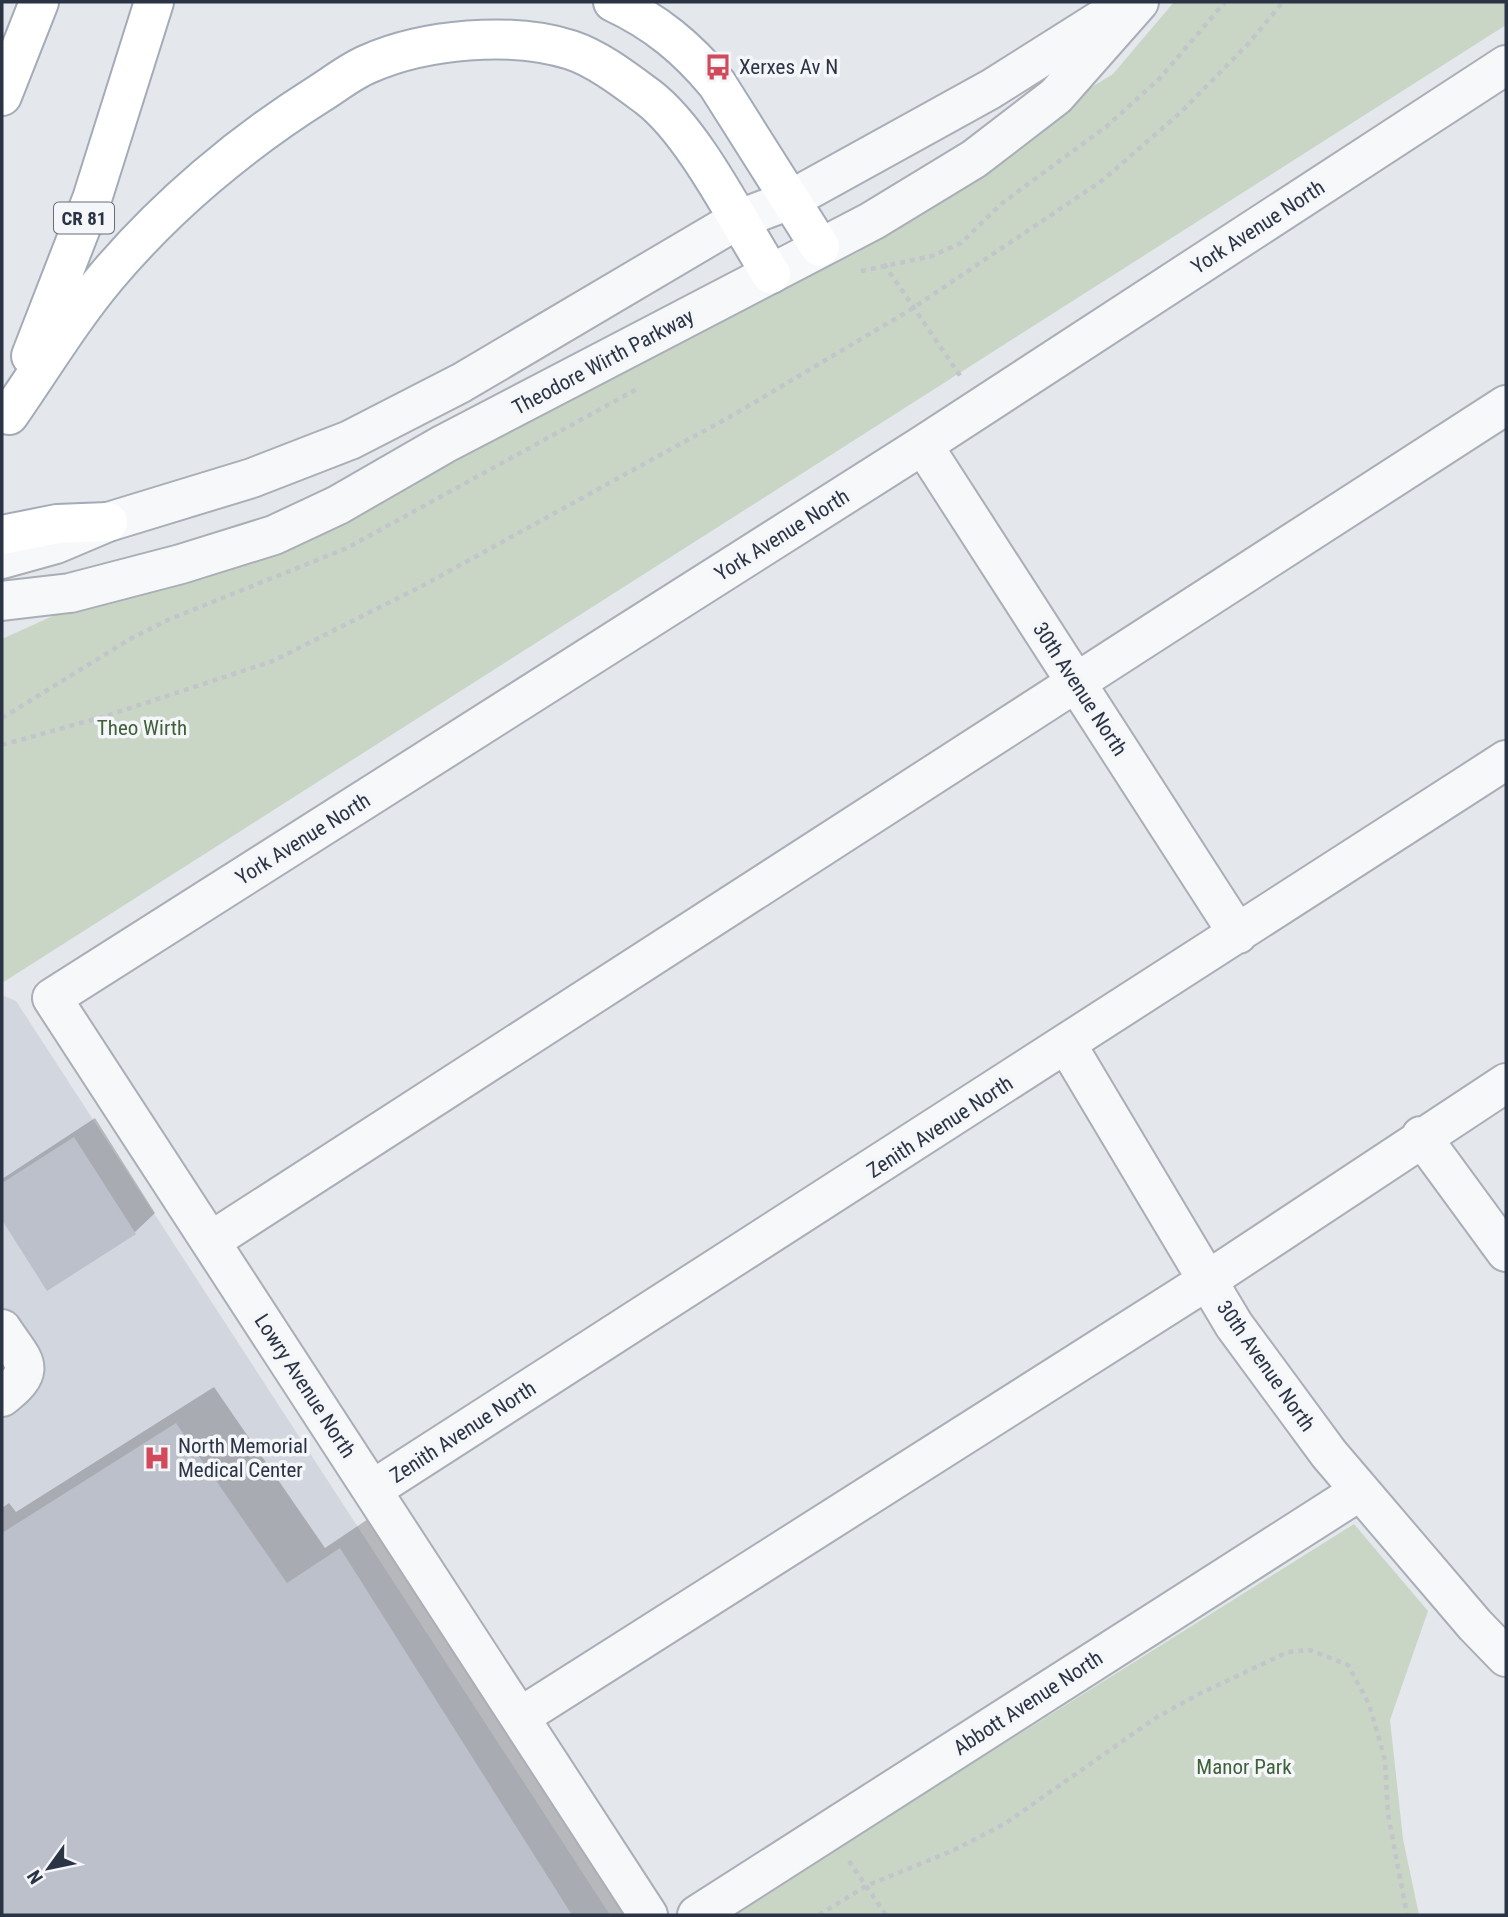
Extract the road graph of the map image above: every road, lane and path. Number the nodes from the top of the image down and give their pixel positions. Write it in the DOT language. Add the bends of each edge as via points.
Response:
graph roads {
  1 [pos="39,2"];
  2 [pos="154,2"];
  3 [pos="613,2"];
  4 [pos="1129,2"];
  5 [pos="1139,2"];
  6 [pos="1225,2"];
  7 [pos="1283,2"];
  8 [pos="1506,65"];
  9 [pos="2,96"];
  10 [pos="790,200"];
  11 [pos="737,220"];
  12 [pos="820,247"];
  13 [pos="771,274"];
  14 [pos="914,307"];
  15 [pos="1506,405"];
  16 [pos="981,407"];
  17 [pos="6,422"];
  18 [pos="923,445"];
  19 [pos="108,522"];
  20 [pos="2,535"];
  21 [pos="2,559"];
  22 [pos="2,601"];
  23 [pos="1076,683"];
  24 [pos="2,745"];
  25 [pos="1506,762"];
  26 [pos="1238,934"];
  27 [pos="52,998"];
  28 [pos="1067,1045"];
  29 [pos="1506,1083"];
  30 [pos="1421,1136"];
  31 [pos="211,1241"];
  32 [pos="1506,1252"];
  33 [pos="1208,1280"];
  34 [pos="2,1329"];
  35 [pos="2,1397"];
  36 [pos="372,1490"];
  37 [pos="1360,1491"];
  38 [pos="1506,1657"];
  39 [pos="520,1717"];
  40 [pos="828,1830"];
  41 [pos="866,1886"];
  42 [pos="648,1915"];
  43 [pos="697,1915"];
  44 [pos="819,1915"];
  45 [pos="886,1915"];
  46 [pos="1407,1915"];
  1 -- 9 [label="main road"];
  2 -- 17 [label="main road, CR 81" via="92,199"];
  3 -- 10 [label="main road" via="643,16 697,60"];
  4 -- 10 [label="street" via="991,89"];
  5 -- 12 [label="street, Theodore Wirth Parkway" via="1056,96 1014,131 872,221"];
  6 -- 14 [label="path" via="1160,78 1107,126 1008,198 961,243 932,256 884,264"];
  7 -- 14 [label="path" via="1181,112 1103,180"];
  8 -- 16 [label="street, York Avenue North"];
  10 -- 11 [label="street"];
  10 -- 12 [label="main road"];
  11 -- 13 [label="main road"];
  11 -- 17 [label="main road" via="690,141 650,98 571,50 486,40 404,50 366,64 300,106 193,190 108,275"];
  11 -- 19 [label="street" via="461,383 350,440 252,478"];
  12 -- 13 [label="street, Theodore Wirth Parkway"];
  13 -- 22 [label="street, Theodore Wirth Parkway" via="274,535 70,593"];
  14 -- 16 [label="path"];
  14 -- 24 [label="path" via="579,501 273,660"];
  15 -- 23 [label="street"];
  16 -- 18 [label="street, York Avenue North"];
  18 -- 23 [label="street, 30th Avenue North"];
  18 -- 27 [label="street, York Avenue North"];
  19 -- 20 [label="main road" via="57,524"];
  19 -- 21 [label="street" via="56,544"];
  23 -- 26 [label="street, 30th Avenue North"];
  23 -- 31 [label="street"];
  25 -- 26 [label="street, Zenith Avenue North"];
  26 -- 28 [label="street, Zenith Avenue North"];
  27 -- 31 [label="street, Lowry Avenue North"];
  28 -- 33 [label="street, 30th Avenue North"];
  28 -- 36 [label="street, Zenith Avenue North"];
  29 -- 30 [label="street"];
  30 -- 32 [label="street"];
  30 -- 33 [label="street"];
  31 -- 36 [label="street, Lowry Avenue North"];
  33 -- 37 [label="street, 30th Avenue North" via="1234,1325"];
  33 -- 39 [label="street"];
  34 -- 35 [label="street" via="26,1372"];
  36 -- 39 [label="street, Lowry Avenue North"];
  37 -- 38 [label="street, 30th Avenue North"];
  37 -- 40 [label="street, Abbott Avenue North"];
  39 -- 42 [label="street, Lowry Avenue North"];
  40 -- 41 [label="path"];
  40 -- 43 [label="street, Abbott Avenue North"];
  41 -- 44 [label="path"];
  41 -- 45 [label="path"];
  41 -- 46 [label="path" via="1006,1823 1157,1717 1288,1651 1310,1650 1348,1665 1369,1704 1385,1760 1388,1814"];
}
